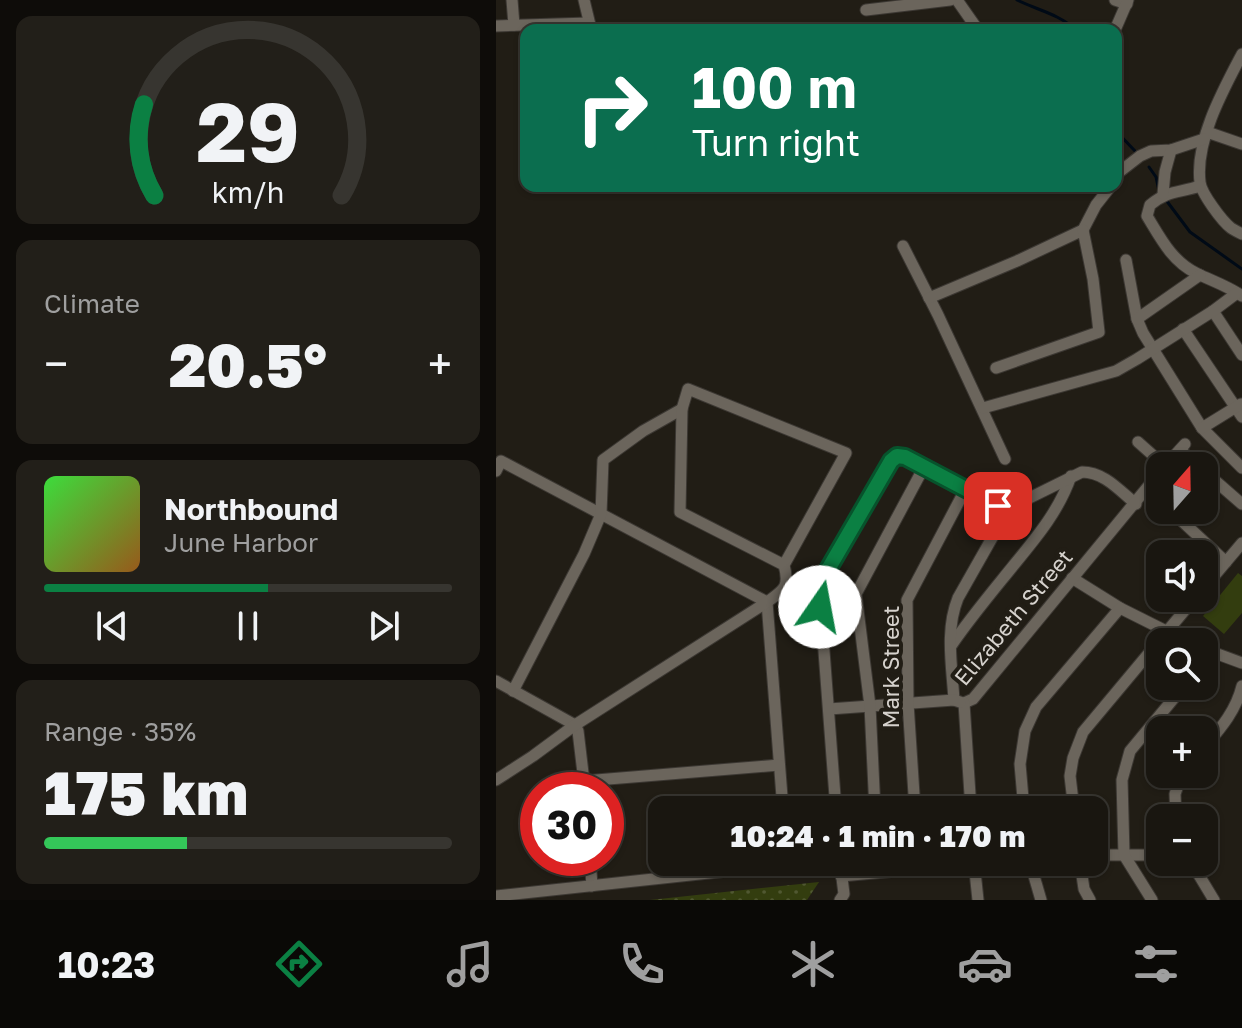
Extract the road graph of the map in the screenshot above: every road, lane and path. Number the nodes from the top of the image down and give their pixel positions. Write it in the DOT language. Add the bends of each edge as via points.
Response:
graph roads {
  1 [pos="512,0"];
  2 [pos="584,0"];
  3 [pos="950,0"];
  4 [pos="957,0"];
  5 [pos="1115,0"];
  6 [pos="1128,2"];
  7 [pos="866,10"];
  8 [pos="590,24"];
  9 [pos="974,24"];
  10 [pos="1118,24"];
  11 [pos="514,25"];
  12 [pos="520,25"];
  13 [pos="496,26"];
  14 [pos="1242,54"];
  15 [pos="1205,135"];
  16 [pos="1242,144"];
  17 [pos="1171,150"];
  18 [pos="1122,170"];
  19 [pos="1200,186"];
  20 [pos="1106,192"];
  21 [pos="1163,194"];
  22 [pos="1083,230"];
  23 [pos="1242,234"];
  24 [pos="903,246"];
  25 [pos="1126,260"];
  26 [pos="1200,275"];
  27 [pos="1240,294"];
  28 [pos="929,298"];
  29 [pos="1213,311"];
  30 [pos="1137,319"];
  31 [pos="1183,329"];
  32 [pos="1152,349"];
  33 [pos="1242,355"];
  34 [pos="996,368"];
  35 [pos="983,408"];
  36 [pos="682,409"];
  37 [pos="1240,409"];
  38 [pos="1202,428"];
  39 [pos="1138,442"];
  40 [pos="1149,452"];
  41 [pos="1005,459"];
  42 [pos="924,467"];
  43 [pos="1242,468"];
  44 [pos="496,471"];
  45 [pos="1071,476"];
  46 [pos="1218,483"];
  47 [pos="965,490"];
  48 [pos="1146,490"];
  49 [pos="1136,504"];
  50 [pos="1242,504"];
  51 [pos="1009,508"];
  52 [pos="601,514"];
  53 [pos="1185,524"];
  54 [pos="1242,543"];
  55 [pos="1226,562"];
  56 [pos="784,565"];
  57 [pos="1218,571"];
  58 [pos="1072,578"];
  59 [pos="767,602"];
  60 [pos="1120,608"];
  61 [pos="1183,612"];
  62 [pos="1158,628"];
  63 [pos="1169,628"];
  64 [pos="951,646"];
  65 [pos="1218,654"];
  66 [pos="1146,656"];
  67 [pos="1242,663"];
  68 [pos="496,681"];
  69 [pos="1242,686"];
  70 [pos="513,691"];
  71 [pos="1172,700"];
  72 [pos="959,701"];
  73 [pos="908,703"];
  74 [pos="870,706"];
  75 [pos="829,709"];
  76 [pos="575,725"];
  77 [pos="1218,731"];
  78 [pos="779,765"];
  79 [pos="582,772"];
  80 [pos="496,780"];
  81 [pos="624,782"];
  82 [pos="782,796"];
  83 [pos="835,796"];
  84 [pos="874,796"];
  85 [pos="914,796"];
  86 [pos="969,796"];
  87 [pos="1023,796"];
  88 [pos="1072,796"];
  89 [pos="1108,855"];
  90 [pos="1124,855"];
  91 [pos="1146,855"];
  92 [pos="591,876"];
  93 [pos="683,876"];
  94 [pos="841,876"];
  95 [pos="975,876"];
  96 [pos="1034,876"];
  97 [pos="1082,876"];
  98 [pos="1199,876"];
  99 [pos="592,886"];
  100 [pos="496,896"];
  101 [pos="846,898"];
  102 [pos="978,900"];
  103 [pos="1041,900"];
  104 [pos="1090,900"];
  105 [pos="1152,900"];
  106 [pos="1214,900"];
  1 -- 11 [label="street"];
  2 -- 8 [label="street"];
  3 -- 7 [label="street"];
  4 -- 9 [label="street"];
  5 -- 6 [label="street"];
  6 -- 10 [label="street"];
  11 -- 12 [label="street"];
  11 -- 13 [label="street"];
  14 -- 15 [label="street"];
  15 -- 16 [label="street"];
  15 -- 17 [label="street"];
  15 -- 19 [label="street"];
  17 -- 18 [label="street" via="1151,151"];
  17 -- 21 [label="street"];
  19 -- 21 [label="street"];
  19 -- 23 [label="street" via="1217,212"];
  20 -- 22 [label="street"];
  21 -- 26 [label="street" via="1150,205 1147,216 1179,262"];
  22 -- 28 [label="street"];
  22 -- 34 [label="street" via="1099,332"];
  24 -- 28 [label="street"];
  25 -- 30 [label="street"];
  26 -- 27 [label="street"];
  26 -- 30 [label="street"];
  27 -- 29 [label="street"];
  28 -- 35 [label="street"];
  29 -- 31 [label="street"];
  29 -- 33 [label="street"];
  30 -- 32 [label="street"];
  31 -- 32 [label="street"];
  31 -- 37 [label="street"];
  32 -- 35 [label="street" via="1116,371"];
  32 -- 38 [label="street"];
  35 -- 41 [label="street"];
  36 -- 52 [label="street" via="603,460"];
  36 -- 56 [label="street" via="680,512"];
  36 -- 56 [label="street" via="688,389 846,453"];
  37 -- 38 [label="street"];
  38 -- 43 [label="street"];
  39 -- 40 [label="street"];
  42 -- 47 [label="street"];
  42 -- 74 [label="street" via="856,594"];
  42 -- 75 [label="street" via="905,457 891,461 819,585"];
  44 -- 52 [label="street" via="501,461"];
  45 -- 49 [label="street" via="1094,472"];
  45 -- 51 [label="street"];
  45 -- 64 [label="street" via="1041,532"];
  46 -- 50 [label="street"];
  47 -- 51 [label="street"];
  47 -- 73 [label="street, Mark Street" via="907,600"];
  48 -- 49 [label="street, Elizabeth Street"];
  49 -- 58 [label="street, Elizabeth Street"];
  51 -- 64 [label="street" via="952,611"];
  52 -- 59 [label="street"];
  52 -- 70 [label="street"];
  53 -- 55 [label="street"];
  54 -- 55 [label="street"];
  55 -- 57 [label="street"];
  56 -- 59 [label="street" via="786,586"];
  58 -- 60 [label="street"];
  58 -- 72 [label="street, Elizabeth Street" via="973,699"];
  59 -- 76 [label="street"];
  59 -- 78 [label="street"];
  60 -- 62 [label="street"];
  60 -- 87 [label="street" via="1036,707 1025,731 1020,764"];
  61 -- 63 [label="street"];
  64 -- 72 [label="street"];
  65 -- 67 [label="street"];
  66 -- 88 [label="street" via="1083,732 1070,776"];
  68 -- 70 [label="street"];
  69 -- 77 [label="street"];
  70 -- 76 [label="street"];
  71 -- 90 [label="street" via="1130,751 1122,780"];
  72 -- 73 [label="street"];
  72 -- 86 [label="street, Elizabeth Street"];
  73 -- 74 [label="street"];
  73 -- 85 [label="street, Mark Street"];
  74 -- 75 [label="street"];
  74 -- 84 [label="street"];
  75 -- 83 [label="street"];
  76 -- 79 [label="street"];
  76 -- 80 [label="street"];
  78 -- 81 [label="street"];
  78 -- 82 [label="street"];
  89 -- 90 [label="street"];
  90 -- 91 [label="street"];
  90 -- 105 [label="street"];
  92 -- 99 [label="street"];
  93 -- 99 [label="street"];
  94 -- 101 [label="street"];
  95 -- 102 [label="street"];
  96 -- 103 [label="street"];
  97 -- 104 [label="street"];
  98 -- 106 [label="street"];
  99 -- 100 [label="street"];
}
